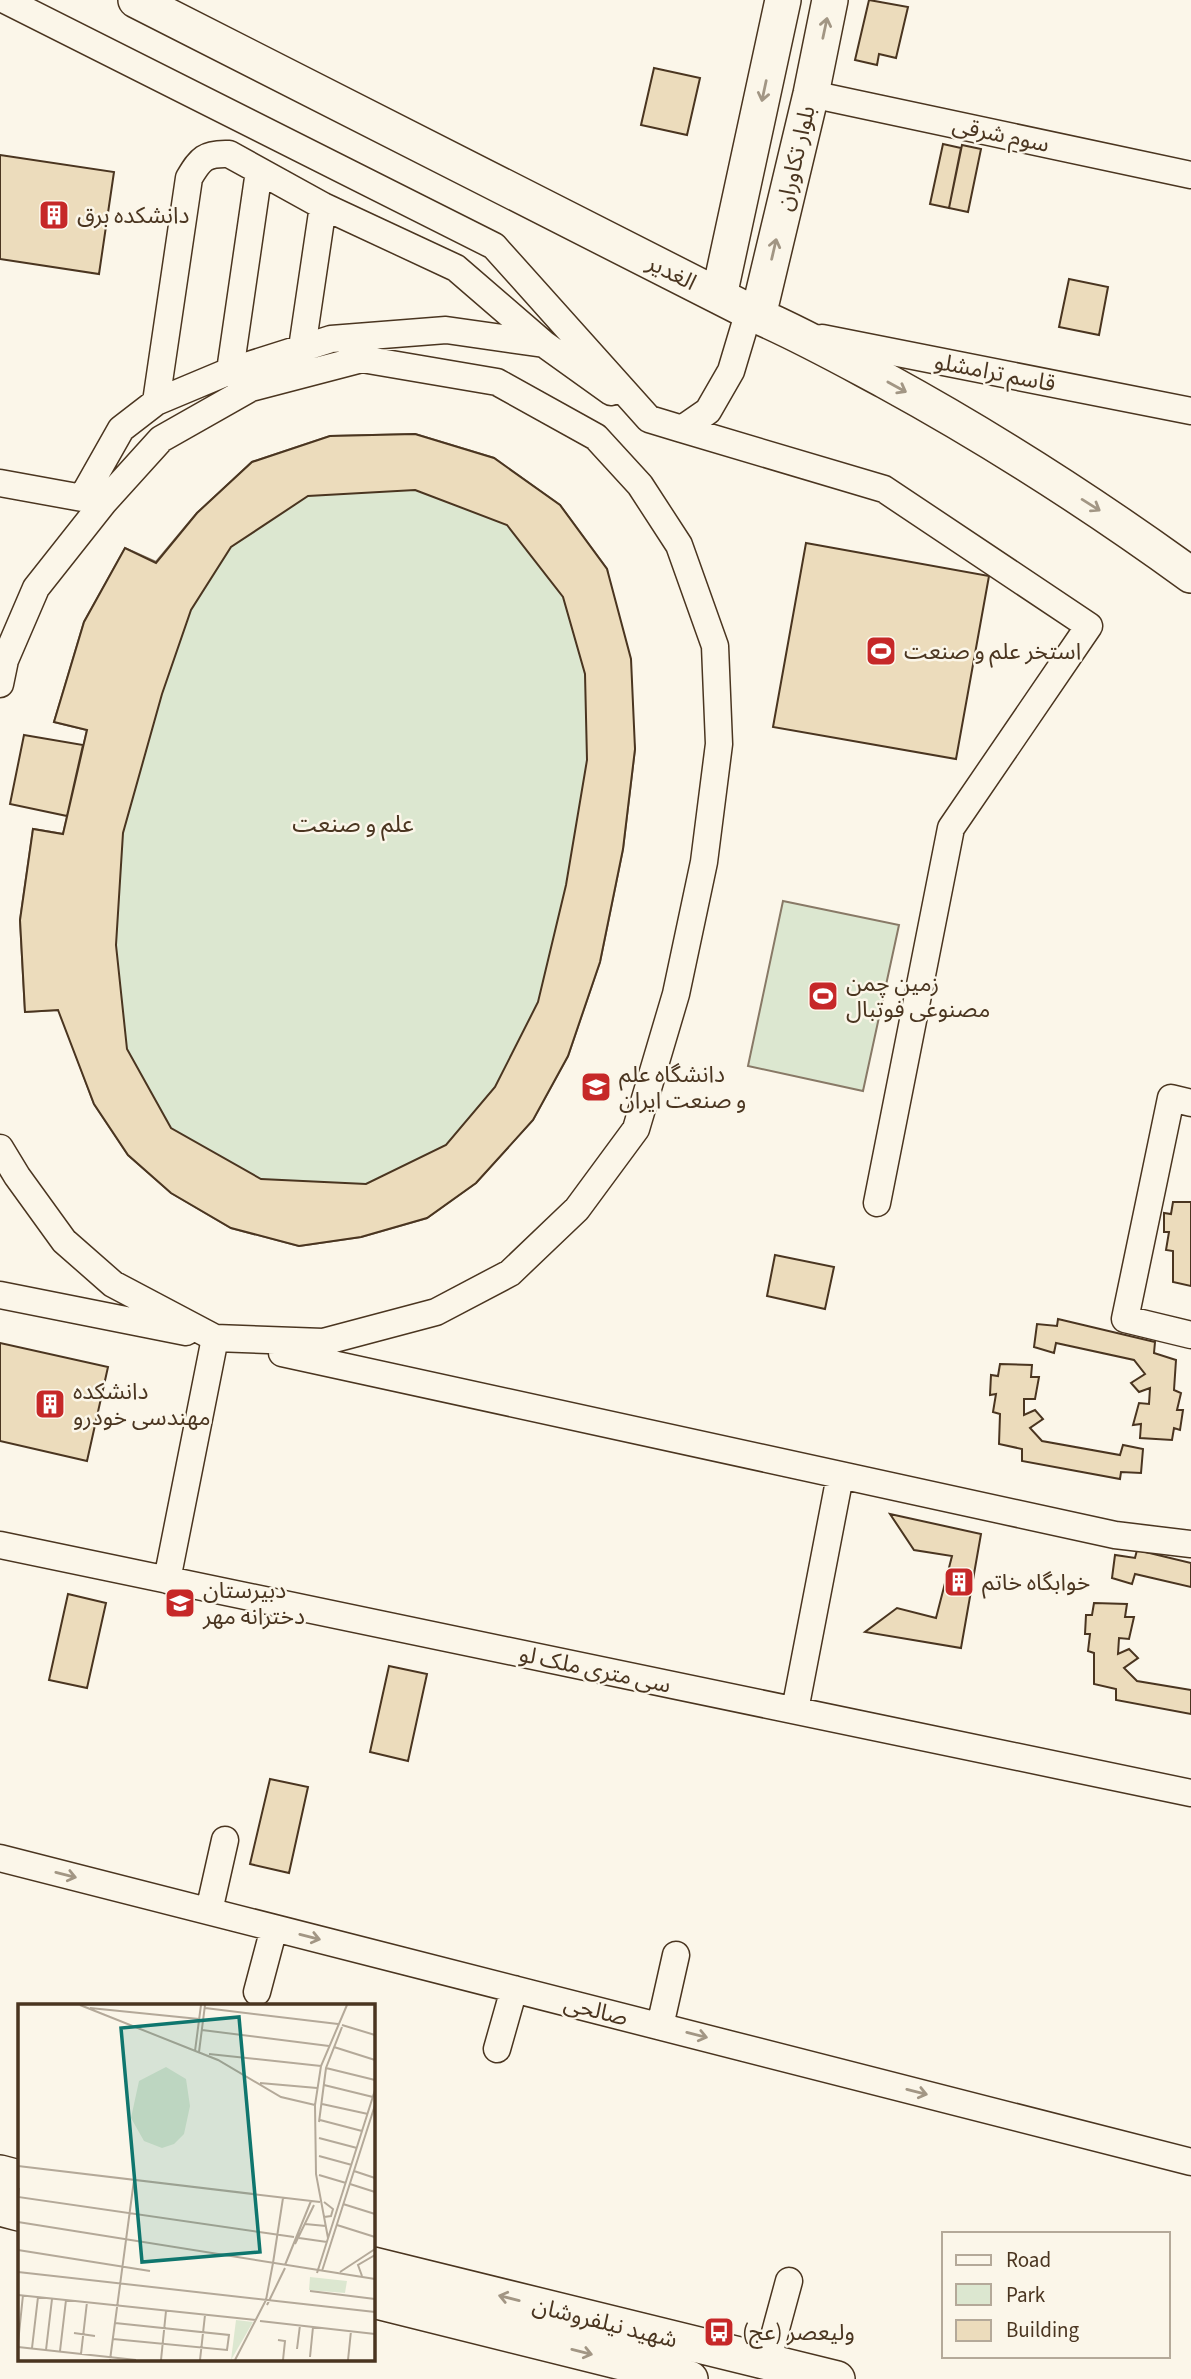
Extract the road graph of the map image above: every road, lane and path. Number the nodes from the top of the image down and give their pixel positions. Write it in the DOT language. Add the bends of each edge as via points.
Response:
graph roads {
  1 [pos="5,0"];
  2 [pos="136,0"];
  3 [pos="783,0"];
  4 [pos="830,0"];
  5 [pos="811,94"];
  6 [pos="259,170"];
  7 [pos="1191,175"];
  8 [pos="323,206"];
  9 [pos="742,308"];
  10 [pos="799,333"];
  11 [pos="544,344"];
  12 [pos="302,348"];
  13 [pos="230,371"];
  14 [pos="156,402"];
  15 [pos="1191,411"];
  16 [pos="649,419"];
  17 [pos="682,429"];
  18 [pos="0,483"];
  19 [pos="93,500"];
  20 [pos="1191,575"];
  21 [pos="0,684"];
  22 [pos="1191,1103"];
  23 [pos="0,1148"];
  24 [pos="877,1203"];
  25 [pos="0,1295"];
  26 [pos="1191,1335"];
  27 [pos="215,1338"];
  28 [pos="840,1476"];
  29 [pos="1191,1544"];
  30 [pos="0,1545"];
  31 [pos="167,1580"];
  32 [pos="794,1710"];
  33 [pos="1191,1793"];
  34 [pos="225,1840"];
  35 [pos="0,1858"];
  36 [pos="209,1911"];
  37 [pos="274,1928"];
  38 [pos="676,1955"];
  39 [pos="514,1989"];
  40 [pos="257,1992"];
  41 [pos="660,2026"];
  42 [pos="497,2049"];
  43 [pos="1191,2162"];
  44 [pos="0,2174"];
  45 [pos="18,2178"];
  46 [pos="0,2208"];
  47 [pos="18,2213"];
  48 [pos="374,2265"];
  49 [pos="789,2281"];
  50 [pos="374,2300"];
  51 [pos="767,2362"];
  52 [pos="690,2379"];
  53 [pos="837,2379"];
  1 -- 16 [label="street" via="494,246"];
  2 -- 9 [label="main road, الغدیر"];
  3 -- 9 [label="main road, بلوار تکاوران, one-way"];
  5 -- 4 [label="main road, بلوار تکاوران, one-way"];
  5 -- 7 [label="street, سوم شرقی"];
  9 -- 5 [label="main road, بلوار تکاوران, one-way"];
  6 -- 8 [label="street"];
  6 -- 13 [label="street"];
  6 -- 14 [label="street" via="229,154 214,153 199,161 189,178"];
  8 -- 11 [label="street" via="456,268"];
  8 -- 12 [label="street"];
  9 -- 10 [label="main road, الغدیر"];
  9 -- 17 [label="street" via="731,371 708,411"];
  10 -- 15 [label="street, قاسم ترامشلو"];
  10 -- 20 [label="main road, الغدیر, one-way" via="946,414 1108,515"];
  11 -- 12 [label="street" via="446,330 331,339"];
  11 -- 16 [label="street"];
  12 -- 13 [label="street"];
  13 -- 14 [label="street"];
  14 -- 19 [label="street" via="121,429"];
  16 -- 17 [label="street"];
  17 -- 24 [label="street" via="884,489 1089,626 951,828"];
  18 -- 19 [label="street"];
  19 -- 21 [label="street" via="36,588 5,660"];
  19 -- 27 [label="street" via="161,439 251,388 362,359 497,382 596,437 640,485 679,545 715,646 719,744 705,862 676,994 636,1129 577,1209 510,1273 436,1312 323,1342"];
  22 -- 26 [label="street" via="1171,1098 1125,1320"];
  23 -- 27 [label="street" via="64,1241 113,1284"];
  25 -- 27 [label="street"];
  27 -- 28 [label="street"];
  27 -- 31 [label="street"];
  28 -- 29 [label="street" via="1115,1535"];
  28 -- 32 [label="street"];
  30 -- 31 [label="street, سی متری ملک لو"];
  31 -- 32 [label="street, سی متری ملک لو"];
  32 -- 33 [label="street, سی متری ملک لو"];
  34 -- 36 [label="street"];
  35 -- 36 [label="street, صالحی, one-way"];
  36 -- 37 [label="street, صالحی"];
  37 -- 39 [label="street, صالحی, one-way"];
  37 -- 40 [label="street"];
  38 -- 41 [label="street"];
  39 -- 41 [label="street, صالحی"];
  39 -- 42 [label="street"];
  41 -- 43 [label="street, صالحی, one-way"];
  44 -- 45 [label="main road"];
  46 -- 47 [label="main road"];
  51 -- 48 [label="main road, شهید نیلفروشان, one-way"];
  49 -- 51 [label="street"];
  50 -- 52 [label="main road, شهید نیلفروشان, one-way"];
  51 -- 53 [label="main road, شهید نیلفروشان"];
}
